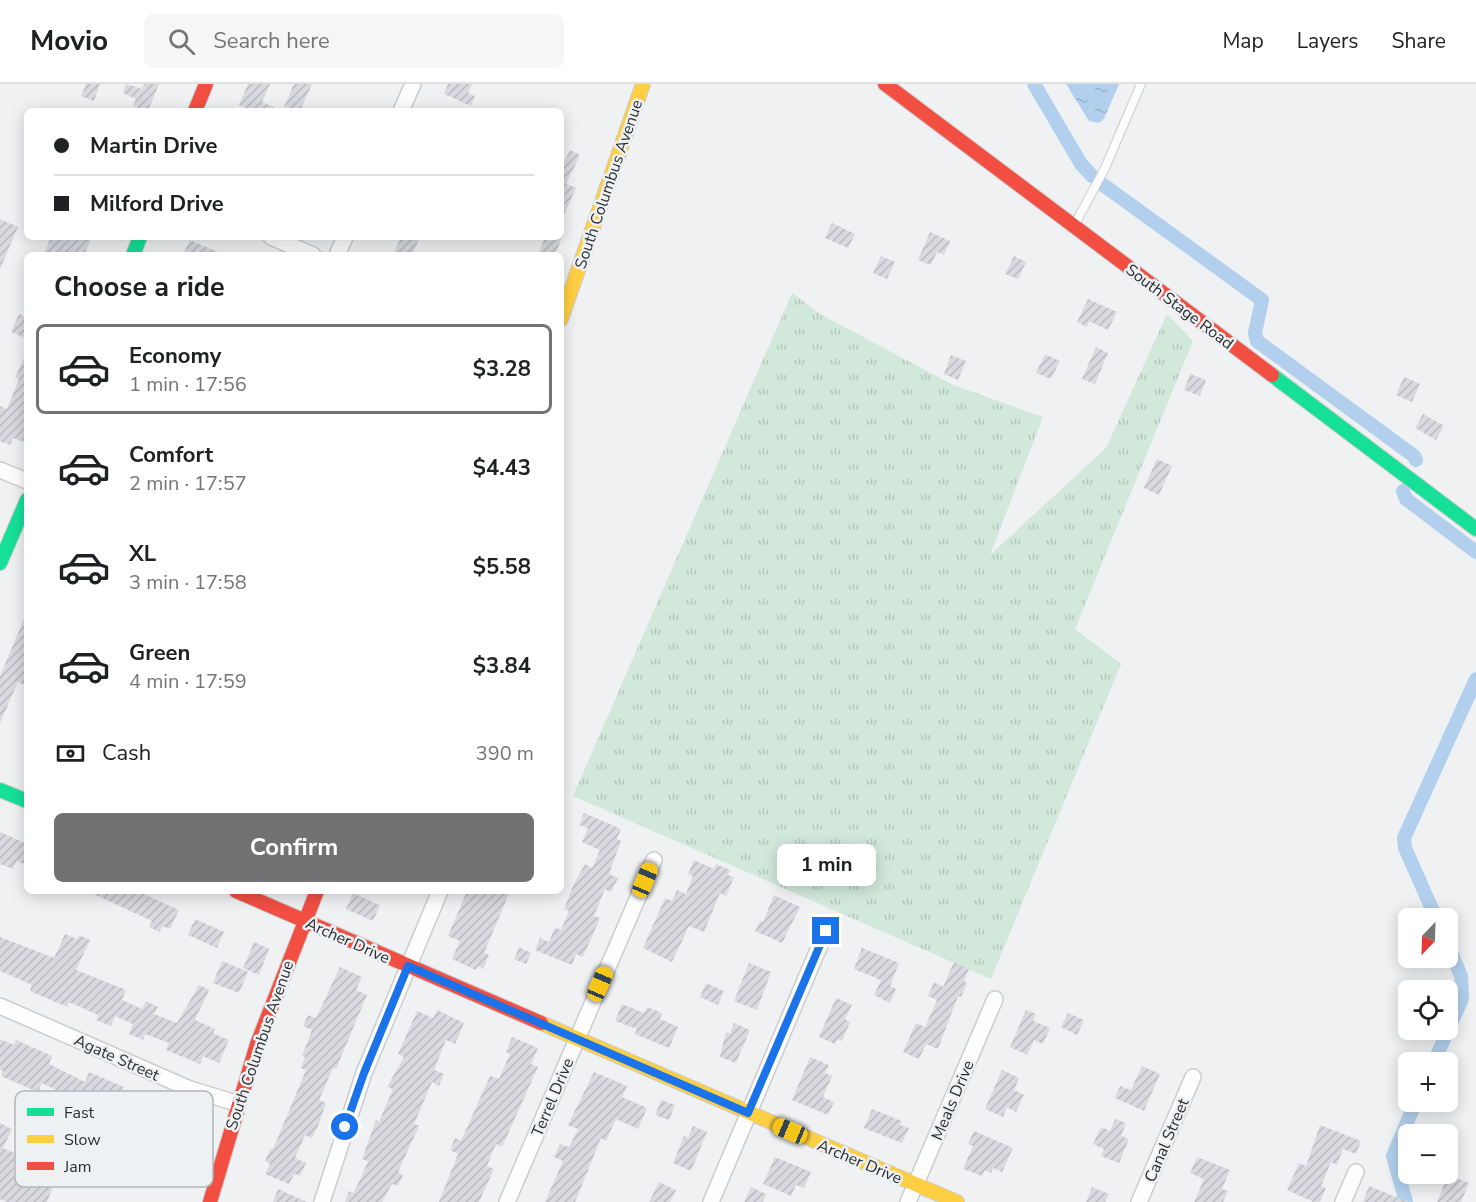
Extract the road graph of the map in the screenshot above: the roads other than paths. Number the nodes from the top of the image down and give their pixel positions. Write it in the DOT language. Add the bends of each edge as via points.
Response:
graph roads {
  1 [pos="206,84"];
  2 [pos="413,84"];
  3 [pos="643,84"];
  4 [pos="885,84"];
  5 [pos="1141,84"];
  6 [pos="196,108"];
  7 [pos="402,108"];
  8 [pos="1074,226"];
  9 [pos="277,240"];
  10 [pos="306,252"];
  11 [pos="564,311"];
  12 [pos="0,470"];
  13 [pos="24,480"];
  14 [pos="24,507"];
  15 [pos="1476,529"];
  16 [pos="0,563"];
  17 [pos="0,790"];
  18 [pos="24,800"];
  19 [pos="654,860"];
  20 [pos="243,894"];
  21 [pos="316,894"];
  22 [pos="439,894"];
  23 [pos="304,921"];
  24 [pos="826,931"];
  25 [pos="408,966"];
  26 [pos="995,999"];
  27 [pos="0,1006"];
  28 [pos="577,1038"];
  29 [pos="1193,1077"];
  30 [pos="197,1091"];
  31 [pos="213,1096"];
  32 [pos="237,1103"];
  33 [pos="748,1113"];
  34 [pos="1356,1172"];
  35 [pos="916,1184"];
  36 [pos="210,1202"];
  37 [pos="322,1202"];
  38 [pos="507,1202"];
  39 [pos="711,1202"];
  40 [pos="908,1202"];
  41 [pos="957,1202"];
  42 [pos="1139,1202"];
  43 [pos="1343,1202"];
  1 -- 6 [label="main road"];
  2 -- 7 [label="street"];
  3 -- 11 [label="main road, South Columbus Avenue" via="621,137"];
  4 -- 8 [label="main road, South Stage Road"];
  5 -- 8 [label="lane" via="1105,168"];
  8 -- 15 [label="main road, South Stage Road"];
  9 -- 10 [label="street"];
  12 -- 13 [label="street"];
  14 -- 16 [label="main road"];
  17 -- 18 [label="main road"];
  19 -- 28 [label="street, Terrel Drive"];
  20 -- 23 [label="main road, Archer Drive"];
  21 -- 23 [label="main road, South Columbus Avenue"];
  22 -- 25 [label="street"];
  23 -- 25 [label="main road, Archer Drive"];
  23 -- 32 [label="main road, South Columbus Avenue" via="266,1015"];
  24 -- 33 [label="street"];
  25 -- 28 [label="main road, Archer Drive"];
  25 -- 37 [label="street" via="364,1073"];
  26 -- 35 [label="street, Meals Drive"];
  27 -- 30 [label="street, Agate Street"];
  28 -- 33 [label="main road, Archer Drive"];
  28 -- 38 [label="street, Terrel Drive"];
  29 -- 42 [label="street, Canal Street"];
  31 -- 32 [label="street, Agate Street"];
  32 -- 36 [label="main road, South Columbus Avenue"];
  33 -- 35 [label="main road, Archer Drive"];
  33 -- 39 [label="street"];
  34 -- 43 [label="street"];
  35 -- 40 [label="street, Meals Drive"];
  35 -- 41 [label="main road, Archer Drive"];
}
